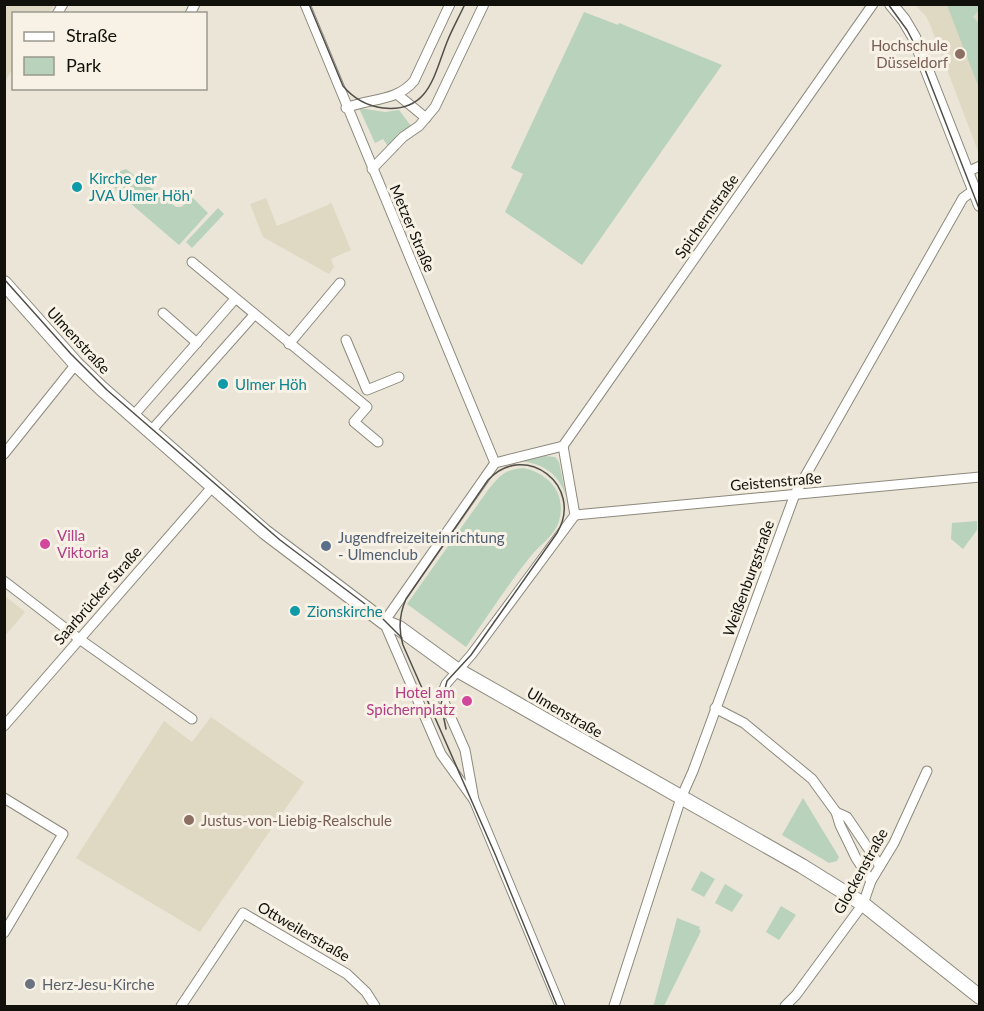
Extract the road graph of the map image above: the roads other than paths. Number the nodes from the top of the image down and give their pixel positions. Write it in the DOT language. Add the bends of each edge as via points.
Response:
graph roads {
  1 [pos="305,4"];
  2 [pos="450,4"];
  3 [pos="484,4"];
  4 [pos="873,4"];
  5 [pos="891,4"];
  6 [pos="398,95"];
  7 [pos="346,108"];
  8 [pos="426,118"];
  9 [pos="980,165"];
  10 [pos="372,169"];
  11 [pos="967,172"];
  12 [pos="974,190"];
  13 [pos="980,205"];
  14 [pos="192,262"];
  15 [pos="4,283"];
  16 [pos="340,283"];
  17 [pos="235,299"];
  18 [pos="163,313"];
  19 [pos="254,315"];
  20 [pos="346,340"];
  21 [pos="197,343"];
  22 [pos="289,344"];
  23 [pos="76,364"];
  24 [pos="399,377"];
  25 [pos="367,390"];
  26 [pos="354,396"];
  27 [pos="133,416"];
  28 [pos="150,432"];
  29 [pos="378,442"];
  30 [pos="563,446"];
  31 [pos="4,454"];
  32 [pos="495,463"];
  33 [pos="980,477"];
  34 [pos="213,486"];
  35 [pos="795,494"];
  36 [pos="575,515"];
  37 [pos="4,581"];
  38 [pos="384,622"];
  39 [pos="78,638"];
  40 [pos="459,670"];
  41 [pos="715,708"];
  42 [pos="192,719"];
  43 [pos="4,726"];
  44 [pos="927,771"];
  45 [pos="4,798"];
  46 [pos="681,798"];
  47 [pos="474,800"];
  48 [pos="836,812"];
  49 [pos="880,866"];
  50 [pos="871,881"];
  51 [pos="862,904"];
  52 [pos="4,933"];
  53 [pos="980,998"];
  54 [pos="181,1006"];
  55 [pos="375,1006"];
  56 [pos="560,1006"];
  57 [pos="614,1006"];
  58 [pos="785,1006"];
  1 -- 7 [label="street, Metzer Straße"];
  2 -- 6 [label="street" via="414,81"];
  3 -- 8 [label="street" via="435,107"];
  4 -- 30 [label="street, Spichernstraße"];
  5 -- 11 [label="street" via="914,37"];
  6 -- 7 [label="street"];
  6 -- 8 [label="street"];
  7 -- 10 [label="street, Metzer Straße"];
  8 -- 10 [label="street"];
  9 -- 11 [label="street"];
  10 -- 32 [label="street, Metzer Straße"];
  11 -- 12 [label="street"];
  12 -- 13 [label="street"];
  12 -- 35 [label="street, Weißenburgstraße" via="963,198"];
  14 -- 17 [label="street"];
  15 -- 23 [label="main road, Ulmenstraße"];
  16 -- 22 [label="street"];
  17 -- 19 [label="street"];
  17 -- 21 [label="street"];
  18 -- 21 [label="street"];
  19 -- 22 [label="street"];
  19 -- 28 [label="street"];
  20 -- 25 [label="street"];
  21 -- 27 [label="street"];
  22 -- 26 [label="street"];
  23 -- 27 [label="main road, Ulmenstraße"];
  23 -- 31 [label="street"];
  24 -- 25 [label="street"];
  25 -- 26 [label="street"];
  26 -- 29 [label="street" via="367,406 354,422"];
  27 -- 28 [label="main road, Ulmenstraße"];
  28 -- 34 [label="main road, Ulmenstraße"];
  30 -- 32 [label="street"];
  30 -- 36 [label="street"];
  32 -- 38 [label="street"];
  33 -- 35 [label="street, Geistenstraße"];
  34 -- 38 [label="main road, Ulmenstraße" via="266,532"];
  34 -- 39 [label="street, Saarbrücker Straße"];
  35 -- 36 [label="street, Geistenstraße"];
  35 -- 41 [label="street, Weißenburgstraße"];
  36 -- 40 [label="street"];
  37 -- 39 [label="street"];
  38 -- 40 [label="main road, Ulmenstraße" via="399,628"];
  38 -- 47 [label="street" via="441,754"];
  39 -- 42 [label="street"];
  39 -- 43 [label="street, Saarbrücker Straße"];
  40 -- 46 [label="main road, Ulmenstraße"];
  40 -- 47 [label="street" via="446,684 444,698 465,750"];
  41 -- 46 [label="street, Weißenburgstraße"];
  41 -- 48 [label="street" via="744,723 792,761 812,779"];
  44 -- 49 [label="street, Glockenstraße"];
  45 -- 52 [label="street" via="63,834"];
  46 -- 51 [label="main road, Ulmenstraße"];
  46 -- 57 [label="street, Weißenburgstraße"];
  47 -- 56 [label="street"];
  48 -- 49 [label="street" via="847,817"];
  48 -- 50 [label="street"];
  49 -- 50 [label="street, Glockenstraße"];
  50 -- 51 [label="street, Glockenstraße"];
  51 -- 53 [label="main road, Ulmenstraße"];
  51 -- 58 [label="street, Glockenstraße"];
  54 -- 55 [label="street, Ottweilerstraße" via="243,913 347,974"];
}
